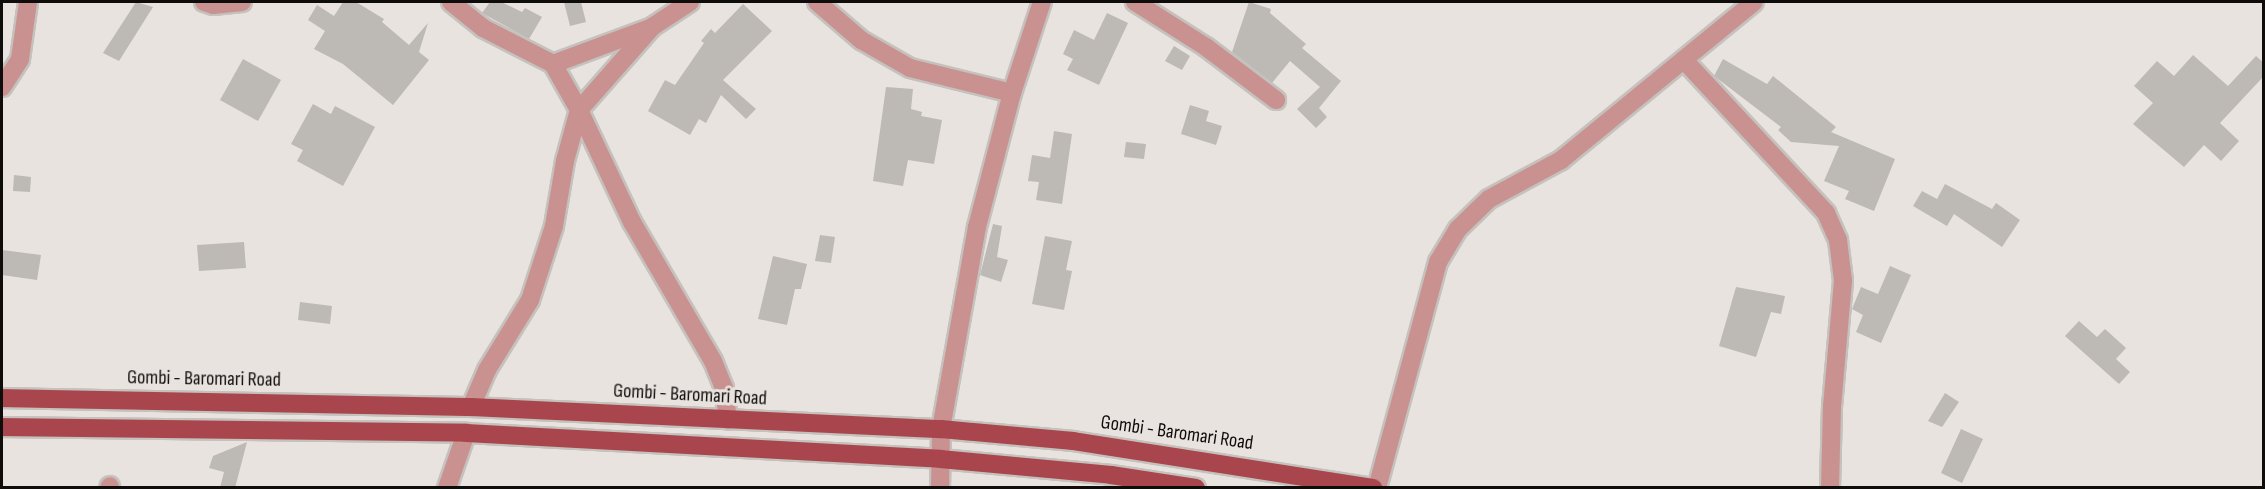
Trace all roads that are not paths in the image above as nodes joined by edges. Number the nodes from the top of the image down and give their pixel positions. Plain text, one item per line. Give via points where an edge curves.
1 (28, 2) edge
2 (204, 2) edge
3 (242, 2) edge
4 (451, 2) edge
5 (690, 2) edge
6 (817, 2) edge
7 (1042, 2) edge
8 (1135, 2) edge
9 (1754, 2) edge
10 (652, 27) junction
11 (1684, 60) junction
12 (553, 64) junction
13 (2, 87) edge
14 (1012, 93) junction
15 (1276, 100) dead end
16 (579, 110) junction
17 (2, 398) edge
18 (471, 407) junction
19 (728, 420) junction
20 (2, 428) edge
21 (941, 429) junction
22 (466, 433) junction
23 (940, 459) junction
24 (447, 488) edge
25 (940, 488) edge
26 (1196, 488) edge
27 (1375, 488) edge
28 (1830, 488) edge

1 - 13 street via 20,58
2 - 3 street
4 - 12 street via 483,28
5 - 10 street
6 - 14 street via 861,40 910,68
7 - 14 street
8 - 15 street via 1206,47
9 - 11 street
10 - 12 street
10 - 16 street
11 - 27 street via 1561,160 1489,199 1458,230 1438,262
11 - 28 street via 1826,213 1838,240 1843,281 1832,406
12 - 16 street
14 - 21 street via 977,226
16 - 18 street via 554,226 530,300 487,370
16 - 19 street via 632,222 713,361 724,388
17 - 18 main road, Gombi - Baromari Road
18 - 19 main road, Gombi - Baromari Road
19 - 21 main road, Gombi - Baromari Road
20 - 22 main road
21 - 23 street
21 - 27 main road, Gombi - Baromari Road via 1085,442
22 - 23 main road
22 - 24 street
23 - 25 street
23 - 26 main road via 1111,475

